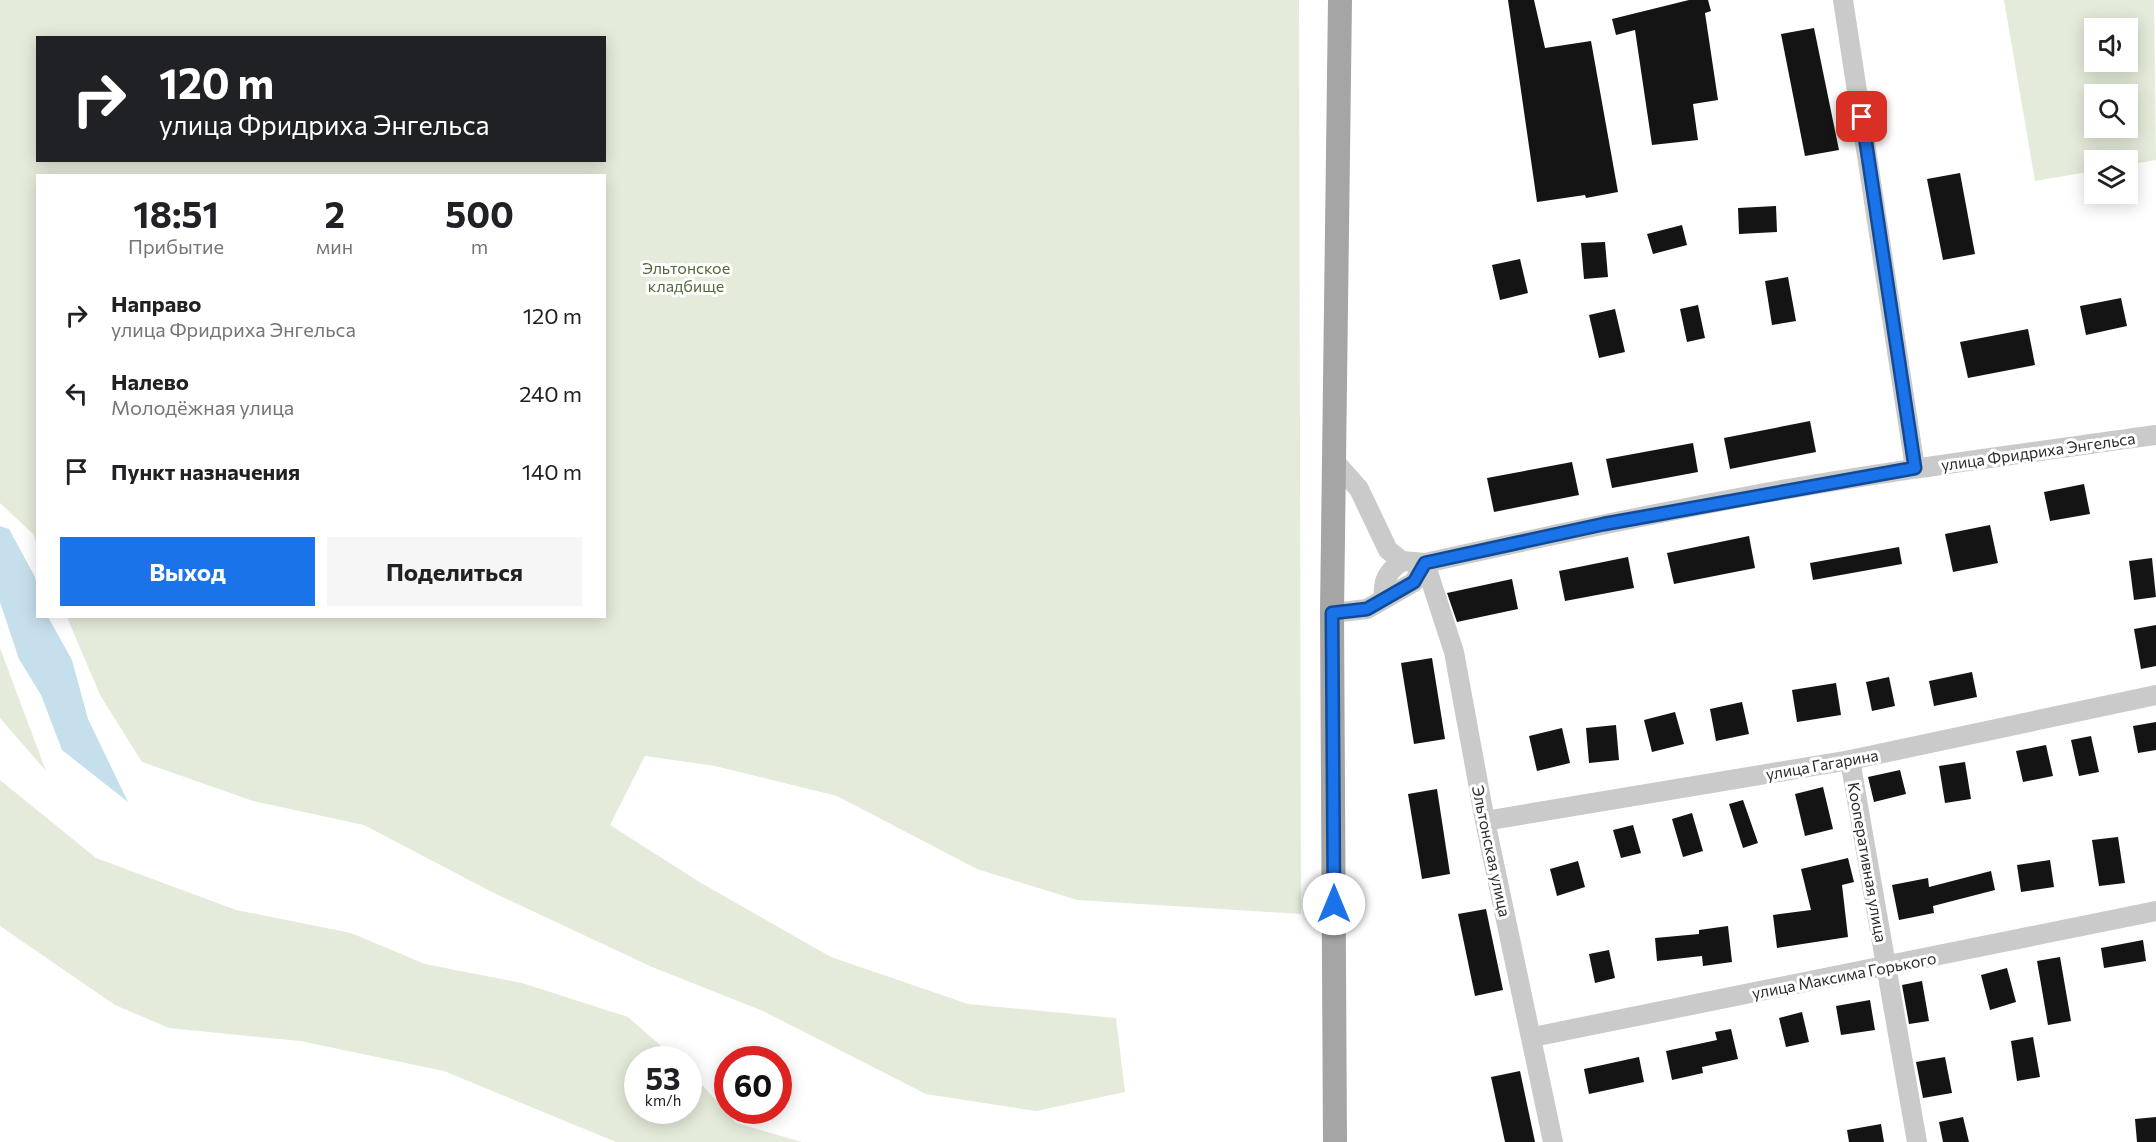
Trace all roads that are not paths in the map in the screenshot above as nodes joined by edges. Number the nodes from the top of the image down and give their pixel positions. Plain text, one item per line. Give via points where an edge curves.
1 (1340, 0) edge
2 (1843, 0) edge
3 (2156, 435) edge
4 (1335, 462) junction
5 (1915, 468) junction
6 (1402, 561) junction
7 (1425, 563) junction
8 (1384, 599) junction
9 (1332, 613) junction
10 (2156, 695) edge
11 (1850, 760) junction
12 (1485, 821) junction
13 (2156, 911) edge
14 (1887, 966) junction
15 (1533, 1037) junction
16 (1335, 1142) edge
17 (1552, 1142) edge
18 (1917, 1142) edge

1 - 4 main road
2 - 5 street
3 - 5 street, улица Фридриха Энгельса
4 - 6 street via 1359,489 1388,550
4 - 9 main road
5 - 7 street, улица Фридриха Энгельса via 1604,524
6 - 7 street, улица Фридриха Энгельса
6 - 8 street via 1385,579
7 - 8 street via 1414,582
7 - 12 street, Эльтонская улица via 1454,652
8 - 9 street via 1367,609
9 - 16 main road
10 - 11 street, улица Гагарина
11 - 12 street, улица Гагарина
11 - 14 street, Кооперативная улица
12 - 15 street, Эльтонская улица
13 - 14 street, улица Максима Горького
14 - 15 street, улица Максима Горького
14 - 18 street, Кооперативная улица
15 - 17 street, Эльтонская улица

